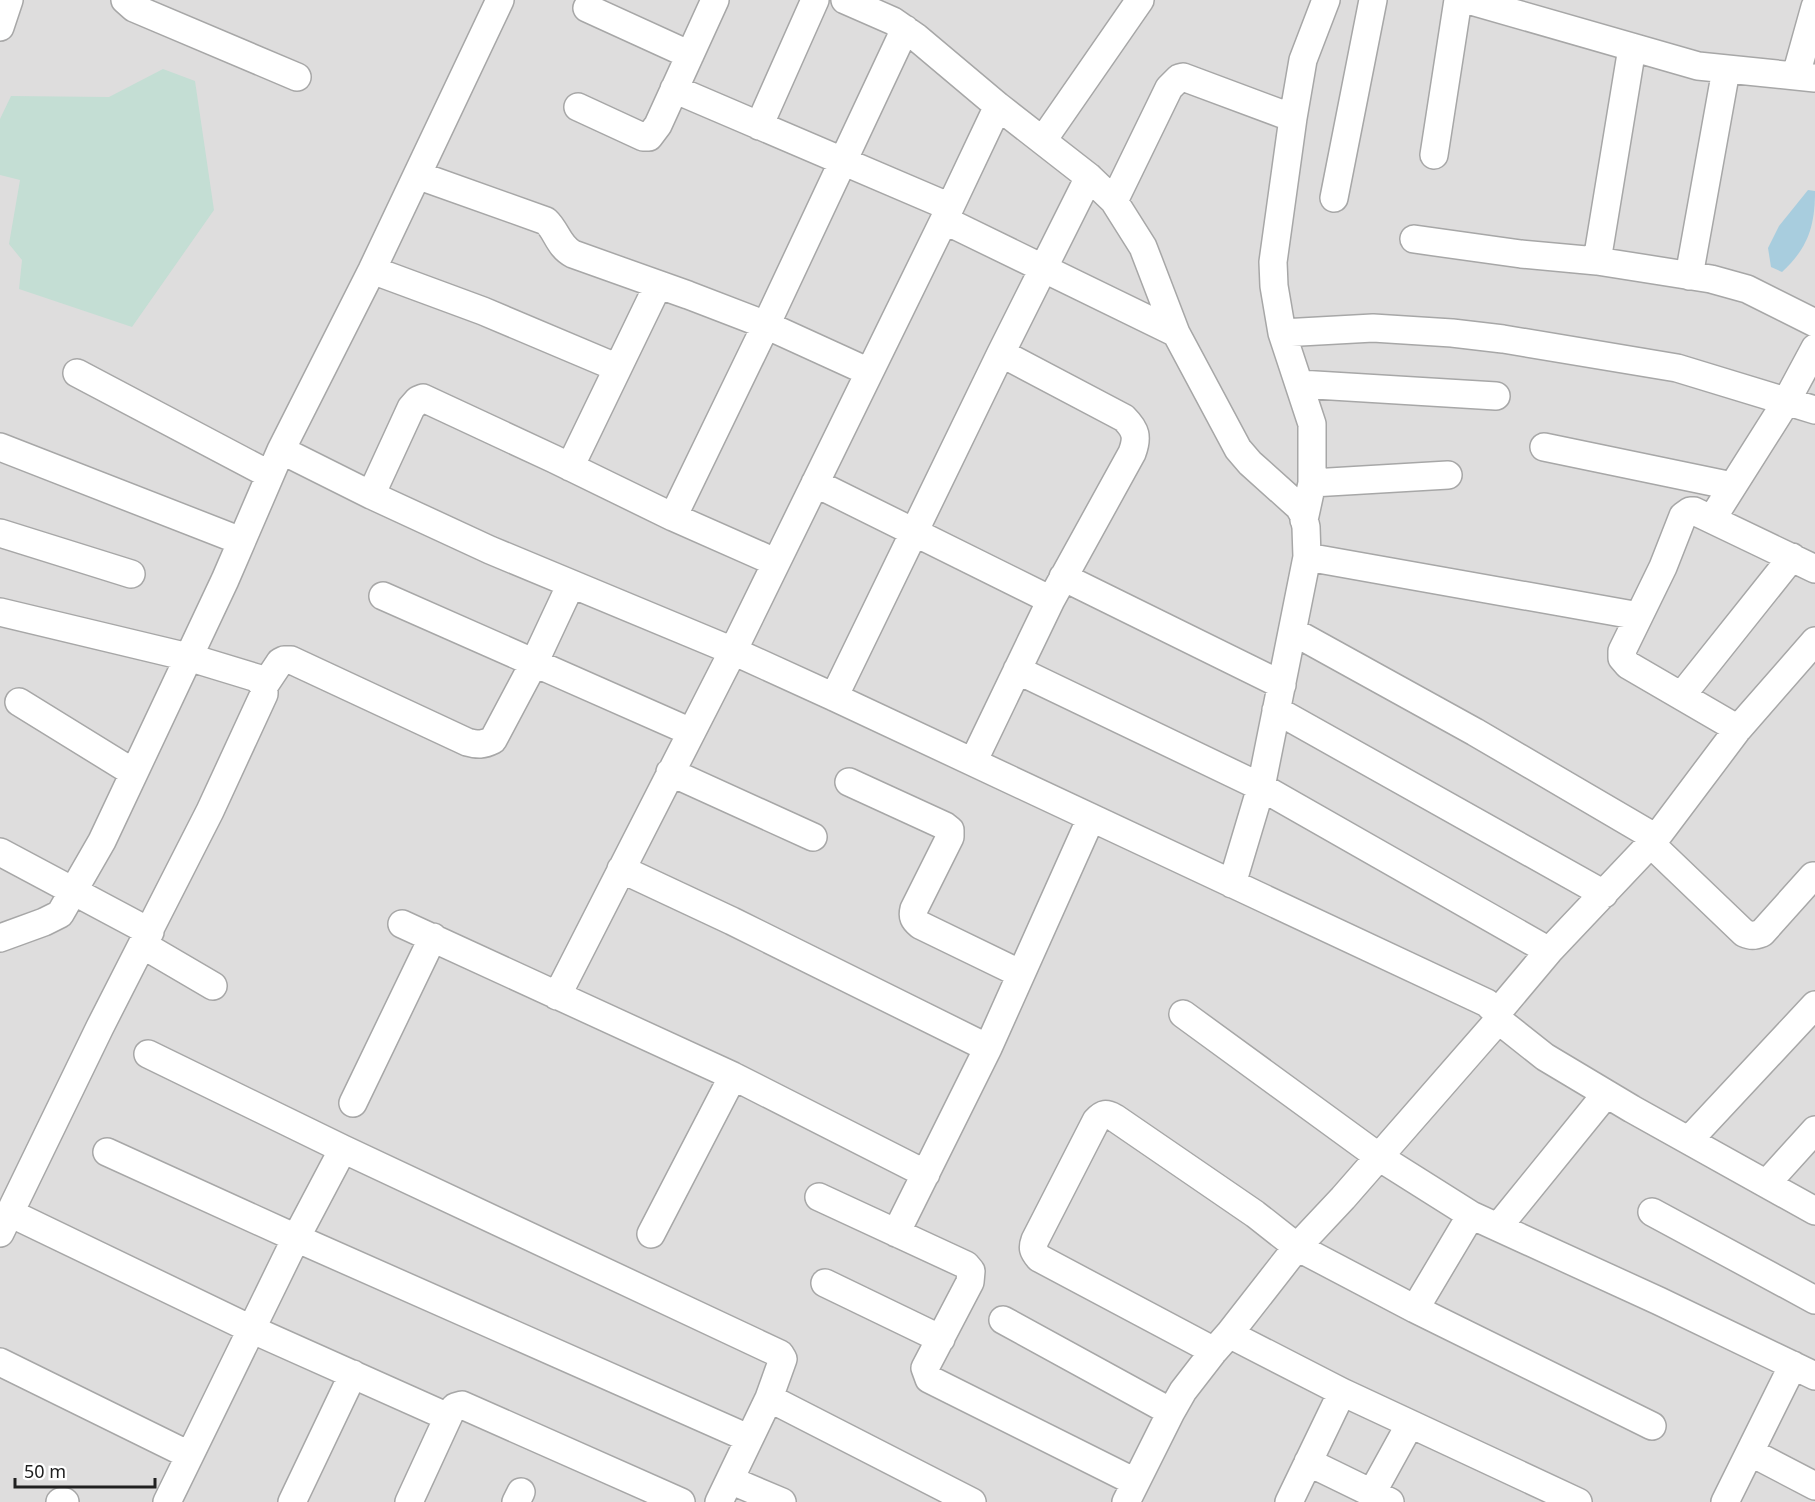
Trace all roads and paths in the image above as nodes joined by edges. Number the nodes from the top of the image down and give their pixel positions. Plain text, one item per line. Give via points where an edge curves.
1 (9, 0) edge
2 (125, 0) edge
3 (500, 0) edge
4 (715, 0) edge
5 (815, 0) edge
6 (845, 0) edge
7 (1140, 0) edge
8 (1326, 0) edge
9 (1373, 0) edge
10 (1473, 1) edge
11 (1815, 7) edge
12 (587, 8) dead end
13 (0, 27) edge
14 (905, 29) junction
15 (1632, 48) junction
16 (690, 55) junction
17 (1726, 70) junction
18 (1805, 76) edge
19 (297, 77) dead end
20 (674, 89) junction
21 (998, 106) junction
22 (578, 107) dead end
23 (1293, 118) junction
24 (759, 126) junction
25 (1043, 140) junction
26 (1434, 155) dead end
27 (843, 160) junction
28 (417, 175) junction
29 (1089, 177) junction
30 (1334, 198) dead end
31 (1114, 201) junction
32 (947, 213) junction
33 (1414, 239) dead end
34 (1597, 261) junction
35 (1043, 268) junction
36 (372, 270) junction
37 (1689, 276) junction
38 (658, 285) junction
39 (1815, 323) edge
40 (766, 326) junction
41 (1176, 333) junction
42 (1282, 333) junction
43 (1815, 348) edge
44 (1001, 353) junction
45 (618, 368) junction
46 (869, 372) junction
47 (77, 374) dead end
48 (1299, 384) junction
49 (1496, 396) dead end
50 (1786, 402) junction
51 (1815, 410) edge
52 (0, 447) edge
53 (1544, 447) dead end
54 (281, 450) junction
55 (570, 467) junction
56 (270, 475) junction
57 (1448, 475) dead end
58 (815, 483) junction
59 (1312, 483) junction
60 (1732, 486) junction
61 (371, 495) junction
62 (673, 517) junction
63 (1712, 519) junction
64 (1304, 520) junction
65 (915, 532) junction
66 (0, 533) edge
67 (241, 541) junction
68 (1307, 557) junction
69 (775, 562) junction
70 (1804, 563) edge
71 (131, 574) dead end
72 (571, 584) junction
73 (1057, 589) junction
74 (383, 596) dead end
75 (0, 612) edge
76 (1639, 616) junction
77 (1294, 632) junction
78 (1815, 641) edge
79 (733, 651) junction
80 (188, 657) junction
81 (535, 661) junction
82 (1017, 670) junction
83 (264, 686) junction
84 (1682, 695) junction
85 (834, 697) junction
86 (1279, 698) junction
87 (19, 702) dead end
88 (1737, 729) junction
89 (691, 732) junction
90 (973, 762) junction
91 (670, 772) junction
92 (134, 773) junction
93 (849, 782) dead end
94 (1261, 787) junction
95 (1090, 818) junction
96 (813, 837) dead end
97 (1653, 841) junction
98 (0, 852) edge
99 (621, 869) junction
100 (1813, 876) dead end
101 (1232, 884) junction
102 (74, 891) junction
103 (1604, 894) junction
104 (402, 924) dead end
105 (433, 937) junction
106 (0, 938) edge
107 (146, 938) junction
108 (1550, 951) junction
109 (1021, 974) junction
110 (213, 986) dead end
111 (557, 996) junction
112 (1815, 1005) edge
113 (1183, 1014) dead end
114 (1497, 1016) junction
115 (988, 1048) junction
116 (148, 1054) dead end
117 (733, 1076) junction
118 (1606, 1094) junction
119 (352, 1103) dead end
120 (1815, 1130) edge
121 (1689, 1140) junction
122 (343, 1149) junction
123 (107, 1152) dead end
124 (1378, 1157) junction
125 (926, 1174) junction
126 (1767, 1183) junction
127 (819, 1197) dead end
128 (1815, 1211) edge
129 (1652, 1212) dead end
130 (1471, 1215) junction
131 (5, 1223) edge
132 (1498, 1227) junction
133 (896, 1233) junction
134 (651, 1234) dead end
135 (296, 1238) junction
136 (1297, 1246) junction
137 (825, 1282) dead end
138 (1815, 1300) edge
139 (1414, 1309) junction
140 (1003, 1320) dead end
141 (251, 1329) junction
142 (941, 1339) junction
143 (1222, 1343) junction
144 (0, 1362) edge
145 (1804, 1371) edge
146 (353, 1374) junction
147 (1342, 1392) junction
148 (769, 1398) junction
149 (1171, 1412) junction
150 (448, 1417) junction
151 (1410, 1424) junction
152 (1652, 1426) dead end
153 (748, 1438) junction
154 (1750, 1452) junction
155 (189, 1455) junction
156 (1308, 1462) junction
157 (1815, 1486) edge
158 (725, 1491) edge
159 (1131, 1492) edge
160 (638, 1493) edge
161 (1381, 1497) edge
162 (60, 1502) edge
163 (65, 1502) edge
164 (167, 1502) edge
165 (292, 1502) edge
166 (409, 1502) edge
167 (681, 1502) edge
168 (782, 1502) edge
169 (972, 1502) edge
170 (1289, 1502) edge
171 (1578, 1502) edge
172 (1725, 1502) edge

1 - 13 street
2 - 19 street via 134,8
3 - 28 street
4 - 16 street
5 - 24 street
6 - 14 street via 875,11
7 - 25 street
8 - 23 street via 1303,60
9 - 30 street
10 - 15 street
10 - 26 street
11 - 18 street
12 - 16 street
14 - 21 street
14 - 27 street
15 - 17 street
15 - 34 street
16 - 20 street
17 - 18 street
17 - 37 street
20 - 22 street via 649,137
20 - 24 street
21 - 25 street
21 - 32 street
23 - 31 street via 1179,78 1169,88
23 - 42 street via 1273,262
24 - 27 street
25 - 29 street
27 - 32 street
27 - 40 street
28 - 36 street
28 - 38 street via 546,221 566,251
29 - 31 street
29 - 35 street
31 - 41 street via 1143,247
32 - 35 street
32 - 46 street
33 - 34 street
34 - 37 street
35 - 41 street
35 - 44 street
36 - 45 street
36 - 54 street
37 - 39 street via 1747,289
38 - 40 street
38 - 45 street
40 - 46 street
40 - 62 street
41 - 64 street via 1238,449 1299,507
42 - 48 street
42 - 50 street via 1373,328 1503,339 1677,368
43 - 50 street
44 - 65 street
44 - 73 street via 1124,418 1137,439
45 - 55 street
46 - 58 street
47 - 56 street
48 - 49 street
48 - 59 street via 1312,424
50 - 51 street
50 - 60 street
52 - 67 street
53 - 60 street
54 - 56 street
54 - 61 street
55 - 61 street via 423,398 411,408
55 - 62 street
56 - 67 street
57 - 59 street
58 - 65 street
58 - 69 street
59 - 64 street
60 - 63 street
61 - 72 street
62 - 69 street
63 - 70 street
63 - 76 street via 1690,510 1683,516
64 - 68 street
65 - 73 street
65 - 85 street
66 - 71 street
67 - 80 street
68 - 76 street
68 - 77 street
69 - 79 street
70 - 84 street
72 - 79 street
72 - 81 street
73 - 82 street
73 - 86 street
74 - 81 street
75 - 80 street
76 - 84 street via 1622,658
77 - 86 street
77 - 97 street via 1475,732
78 - 88 street
79 - 85 street
79 - 89 street
80 - 83 street via 257,678
80 - 92 street
81 - 83 street via 493,740 477,745 291,660 280,662
81 - 89 street
82 - 90 street
82 - 94 street
83 - 107 street via 264,694 210,811
84 - 88 street
85 - 90 street
86 - 94 street
86 - 103 street
87 - 92 street
88 - 97 street
89 - 91 street
90 - 95 street
91 - 96 street
91 - 99 street
92 - 102 street
93 - 109 street via 950,830 914,909 914,920
94 - 101 street
94 - 108 street
95 - 101 street
95 - 109 street
97 - 100 street via 1749,935 1762,933
97 - 103 street
98 - 102 street
99 - 111 street
99 - 115 street
101 - 114 street via 1487,1003
102 - 106 street via 53,919
102 - 107 street
103 - 108 street
104 - 105 street
105 - 111 street
105 - 119 street
107 - 110 street
107 - 131 street
108 - 114 street
109 - 115 street
111 - 117 street
112 - 121 street
113 - 124 street
114 - 118 street via 1545,1057
114 - 124 street via 1495,1024
115 - 125 street
116 - 122 street
117 - 125 street
117 - 134 street
118 - 121 street
118 - 132 street
120 - 126 street
121 - 126 street
122 - 135 street
122 - 148 street via 776,1351 783,1359
123 - 135 street
124 - 130 street
124 - 136 street
125 - 133 street
126 - 128 street
127 - 133 street
129 - 138 street
130 - 132 street
130 - 139 street
131 - 141 street
132 - 145 street
133 - 142 street via 966,1265 970,1271 970,1282
135 - 141 street
135 - 153 street
136 - 139 street
136 - 143 street
136 - 143 street via 1115,1118 1103,1114 1096,1121 1032,1248 1039,1258
137 - 142 street
139 - 152 street
140 - 149 street
141 - 146 street
141 - 155 street
142 - 159 street via 925,1368 929,1379
143 - 147 street
143 - 149 street
144 - 155 street
145 - 154 street
146 - 150 street
146 - 165 street
147 - 151 street
147 - 156 street
148 - 153 street
148 - 169 street
149 - 159 street
150 - 160 street via 455,1407 462,1405
150 - 166 street
151 - 161 street
151 - 171 street
153 - 158 street
154 - 157 street
154 - 172 street
155 - 164 street
156 - 161 street
156 - 170 street
158 - 168 street
160 - 167 street
162 - 163 street

